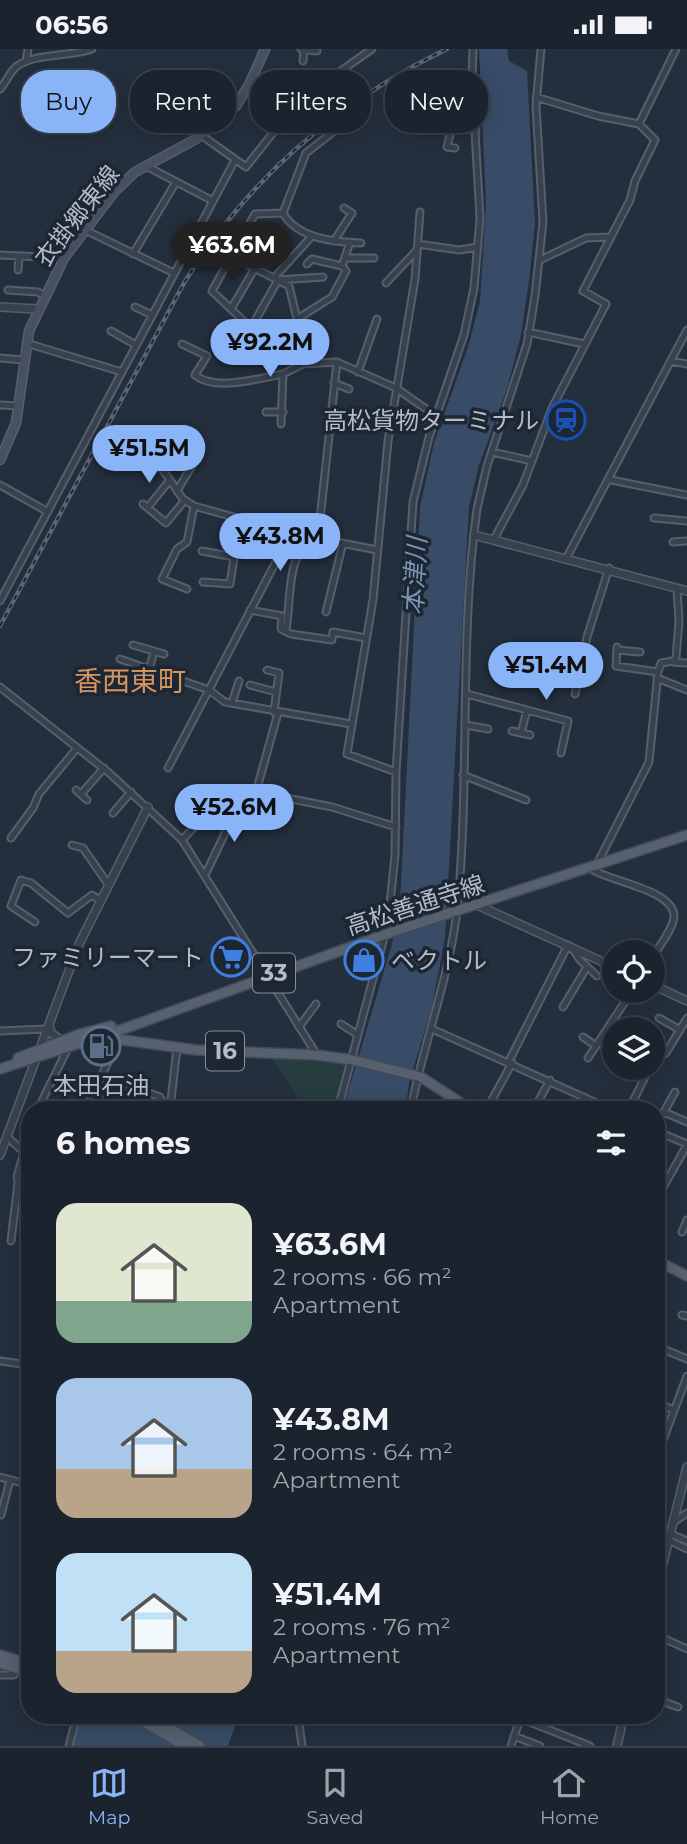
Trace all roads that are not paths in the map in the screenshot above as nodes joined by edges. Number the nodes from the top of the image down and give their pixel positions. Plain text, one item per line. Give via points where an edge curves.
1 (28, 49) edge
2 (92, 49) edge
3 (265, 49) edge
4 (303, 49) edge
5 (372, 49) edge
6 (473, 49) edge
7 (541, 49) edge
8 (676, 49) edge
9 (317, 51) dead end
10 (26, 61) junction
11 (303, 61) dead end
12 (256, 70) edge
13 (342, 70) edge
14 (471, 70) edge
15 (250, 83) edge
16 (0, 89) edge
17 (537, 97) junction
18 (639, 124) junction
19 (270, 133) edge
20 (332, 133) edge
21 (450, 133) edge
22 (476, 133) edge
23 (201, 135) junction
24 (455, 148) dead end
25 (235, 160) junction
26 (146, 166) junction
27 (176, 182) junction
28 (213, 201) junction
29 (344, 208) dead end
30 (420, 212) dead end
31 (283, 213) junction
32 (85, 230) junction
33 (312, 236) junction
34 (610, 237) junction
35 (334, 241) junction
36 (350, 242) junction
37 (361, 243) dead end
38 (418, 247) junction
39 (478, 247) junction
40 (133, 254) junction
41 (0, 255) edge
42 (19, 256) junction
43 (233, 257) junction
44 (64, 258) junction
45 (346, 258) junction
46 (374, 258) dead end
47 (540, 260) junction
48 (307, 264) dead end
49 (255, 268) junction
50 (18, 270) dead end
51 (347, 270) junction
52 (174, 273) junction
53 (323, 277) dead end
54 (276, 279) junction
55 (386, 282) dead end
56 (8, 290) dead end
57 (44, 296) junction
58 (0, 307) edge
59 (135, 307) dead end
60 (37, 309) junction
61 (231, 309) junction
62 (152, 315) junction
63 (297, 319) junction
64 (377, 319) dead end
65 (687, 330) edge
66 (111, 331) dead end
67 (528, 332) junction
68 (26, 343) junction
69 (182, 344) dead end
70 (584, 344) junction
71 (136, 345) junction
72 (0, 358) edge
73 (23, 360) junction
74 (671, 361) junction
75 (337, 362) junction
76 (303, 364) junction
77 (687, 364) edge
78 (122, 372) junction
79 (358, 372) junction
80 (283, 374) junction
81 (334, 383) junction
82 (396, 388) junction
83 (349, 389) dead end
84 (0, 405) edge
85 (19, 406) junction
86 (266, 412) dead end
87 (283, 412) junction
88 (281, 423) dead end
89 (185, 429) dead end
90 (126, 437) dead end
91 (429, 437) junction
92 (178, 446) dead end
93 (190, 451) junction
94 (492, 452) junction
95 (0, 460) edge
96 (532, 461) junction
97 (611, 479) junction
98 (170, 480) junction
99 (0, 485) edge
100 (177, 491) junction
101 (687, 495) edge
102 (185, 500) junction
103 (194, 506) junction
104 (48, 512) junction
105 (654, 517) dead end
106 (240, 519) junction
107 (687, 521) edge
108 (291, 533) junction
109 (474, 535) junction
110 (316, 538) junction
111 (494, 539) junction
112 (687, 541) edge
113 (673, 542) dead end
114 (343, 543) junction
115 (377, 550) junction
116 (202, 551) dead end
117 (234, 557) junction
118 (567, 557) junction
119 (609, 568) junction
120 (203, 583) dead end
121 (187, 589) dead end
122 (677, 589) junction
123 (687, 591) edge
124 (2, 592) edge
125 (0, 601) edge
126 (250, 610) junction
127 (326, 612) dead end
128 (286, 630) junction
129 (366, 638) junction
130 (133, 645) dead end
131 (154, 652) junction
132 (640, 652) dead end
133 (164, 654) dead end
134 (120, 659) dead end
135 (673, 661) junction
136 (687, 663) edge
137 (149, 669) junction
138 (267, 670) dead end
139 (658, 675) junction
140 (239, 681) dead end
141 (250, 685) dead end
142 (0, 687) edge
143 (209, 690) junction
144 (687, 690) edge
145 (276, 692) junction
146 (467, 694) junction
147 (575, 694) dead end
148 (232, 703) junction
149 (527, 710) junction
150 (276, 713) junction
151 (351, 724) junction
152 (465, 725) junction
153 (488, 729) dead end
154 (512, 731) dead end
155 (521, 733) junction
156 (530, 735) dead end
157 (77, 748) junction
158 (561, 753) dead end
159 (104, 768) junction
160 (168, 768) dead end
161 (396, 772) junction
162 (463, 775) junction
163 (131, 792) junction
164 (256, 792) junction
165 (88, 800) dead end
166 (526, 800) dead end
167 (239, 804) dead end
168 (148, 807) junction
169 (227, 810) dead end
170 (113, 813) dead end
171 (234, 814) junction
172 (396, 827) junction
173 (687, 835) edge
174 (215, 836) dead end
175 (11, 838) dead end
176 (182, 840) junction
177 (221, 840) junction
178 (72, 845) dead end
179 (594, 866) junction
180 (206, 873) junction
181 (108, 884) junction
182 (99, 900) junction
183 (477, 905) junction
184 (454, 912) junction
185 (35, 922) dead end
186 (389, 933) junction
187 (662, 940) edge
188 (570, 946) junction
189 (602, 961) edge
190 (587, 967) junction
191 (267, 975) junction
192 (597, 976) dead end
193 (665, 991) edge
194 (687, 1001) edge
195 (624, 1003) edge
196 (316, 1004) dead end
197 (563, 1007) dead end
198 (687, 1018) edge
199 (49, 1020) junction
200 (665, 1021) edge
201 (341, 1024) dead end
202 (299, 1027) junction
203 (45, 1029) junction
204 (432, 1029) junction
205 (680, 1030) junction
206 (0, 1031) edge
207 (122, 1033) junction
208 (80, 1034) junction
209 (358, 1035) junction
210 (96, 1037) junction
211 (583, 1037) dead end
212 (65, 1043) junction
213 (597, 1044) junction
214 (602, 1045) edge
215 (39, 1048) junction
216 (177, 1048) junction
217 (56, 1050) junction
218 (665, 1052) edge
219 (317, 1055) junction
220 (588, 1058) dead end
221 (354, 1061) junction
222 (510, 1062) junction
223 (0, 1067) edge
224 (415, 1075) junction
225 (550, 1080) junction
226 (646, 1080) edge
227 (116, 1086) dead end
228 (675, 1092) dead end
229 (92, 1095) junction
230 (451, 1096) junction
231 (584, 1097) junction
232 (41, 1101) edge
233 (89, 1101) edge
234 (105, 1101) edge
235 (163, 1101) edge
236 (169, 1101) edge
237 (341, 1101) edge
238 (412, 1101) edge
239 (449, 1101) edge
240 (458, 1101) edge
241 (491, 1101) edge
242 (538, 1101) edge
243 (582, 1101) edge
244 (593, 1101) edge
245 (631, 1101) edge
246 (665, 1110) edge
247 (665, 1112) edge
248 (687, 1122) edge
249 (665, 1134) edge
250 (7, 1137) junction
251 (687, 1145) edge
252 (21, 1149) edge
253 (0, 1155) edge
254 (21, 1163) edge
255 (18, 1182) junction
256 (21, 1183) edge
257 (665, 1184) edge
258 (687, 1220) edge
259 (682, 1232) dead end
260 (11, 1241) dead end
261 (665, 1265) edge
262 (687, 1276) edge
263 (665, 1350) edge
264 (687, 1359) edge
265 (0, 1361) edge
266 (21, 1364) edge
267 (687, 1376) edge
268 (665, 1406) edge
269 (674, 1410) junction
270 (665, 1434) edge
271 (687, 1467) edge
272 (0, 1477) edge
273 (10, 1480) junction
274 (21, 1483) edge
275 (687, 1513) edge
276 (1, 1515) edge
277 (674, 1522) junction
278 (665, 1536) edge
279 (670, 1537) junction
280 (687, 1541) edge
281 (687, 1549) edge
282 (665, 1556) edge
283 (665, 1639) edge
284 (687, 1649) edge
285 (0, 1655) edge
286 (0, 1663) edge
287 (18, 1665) junction
288 (21, 1665) edge
289 (21, 1667) edge
290 (0, 1675) edge
291 (665, 1702) edge
292 (678, 1707) dead end
293 (75, 1724) edge
294 (148, 1724) edge
295 (163, 1724) edge
296 (300, 1724) edge
297 (518, 1724) edge
298 (539, 1724) edge
299 (622, 1724) edge
300 (514, 1736) junction
301 (69, 1746) edge
302 (186, 1746) edge
303 (200, 1746) edge
304 (302, 1746) edge
305 (511, 1746) edge
306 (540, 1746) edge
307 (590, 1746) edge
308 (617, 1746) edge

1 - 10 street
2 - 10 street
3 - 12 main road, 衣掛郷東線
4 - 9 street
4 - 11 street
5 - 13 street
6 - 14 street
7 - 17 street
8 - 18 street
10 - 16 street
15 - 23 main road, 衣掛郷東線 via 236,106
17 - 18 street
17 - 47 street via 543,197
18 - 34 street via 655,140
19 - 25 street via 246,167
20 - 31 street via 306,153
21 - 24 street via 447,147
22 - 39 street
23 - 25 street
23 - 26 main road, 衣掛郷東線
25 - 28 street
26 - 27 street
26 - 32 main road, 衣掛郷東線 via 115,191
27 - 28 street
27 - 40 street
28 - 52 street
29 - 35 street via 352,213
30 - 38 street
31 - 33 street
31 - 43 street via 255,214
32 - 40 street
32 - 44 main road, 衣掛郷東線
33 - 35 street
33 - 54 street
34 - 47 street via 586,238
34 - 70 street via 583,291 606,304
35 - 36 street
36 - 37 street
36 - 45 street
38 - 39 street
38 - 55 street
38 - 82 street
39 - 91 street via 464,335
40 - 52 street
41 - 42 street
42 - 44 street
42 - 50 street
43 - 49 street
43 - 61 street via 212,291
44 - 57 main road, 衣掛郷東線
45 - 46 street
45 - 51 street
47 - 67 street
48 - 51 street via 312,259
49 - 54 street
49 - 61 street
51 - 63 street via 332,296
52 - 62 street
53 - 54 street
54 - 61 street via 251,328
54 - 63 street via 289,286
56 - 57 street
57 - 60 main road, 衣掛郷東線
58 - 60 street
59 - 62 street
60 - 68 main road, 衣掛郷東線
62 - 71 street
63 - 76 street via 297,348
64 - 79 street
65 - 74 street
66 - 71 street
67 - 70 street
67 - 94 street
68 - 73 main road, 衣掛郷東線
68 - 78 street
69 - 80 street via 207,356 195,375 202,380 225,383
70 - 96 street
71 - 78 street
72 - 73 street
73 - 85 main road, 衣掛郷東線
74 - 77 street
74 - 97 street
75 - 76 street
75 - 79 street
75 - 81 street
76 - 80 street
78 - 104 street
79 - 82 street
80 - 87 street
81 - 83 street
81 - 110 street
82 - 91 street via 429,411
82 - 115 street
84 - 85 street
85 - 95 main road, 衣掛郷東線 via 11,440
86 - 87 street
87 - 88 street
89 - 93 street via 195,434
90 - 98 street via 159,463
91 - 161 street via 410,524
92 - 93 street
93 - 100 street via 197,457
94 - 96 street
94 - 109 street
96 - 111 street
97 - 101 street
97 - 118 street
98 - 100 street
98 - 102 street via 145,505 166,523
99 - 104 street
100 - 102 street
102 - 103 street
103 - 106 street
103 - 121 street via 187,542 177,549 162,579
104 - 124 street
105 - 107 street
106 - 108 street
106 - 117 street
108 - 110 street
108 - 126 street
109 - 111 street
109 - 146 street
110 - 114 street
110 - 128 street via 303,545 290,584
111 - 118 street
112 - 113 street
114 - 115 street
114 - 127 street
115 - 129 street
116 - 117 street
117 - 120 street via 230,584
118 - 119 street
119 - 122 street
119 - 147 street
122 - 123 street
122 - 135 street via 680,621
124 - 125 street
126 - 128 street via 282,617 281,629
126 - 143 street
128 - 129 street via 328,640 340,631
129 - 151 street
130 - 131 street
131 - 133 street
131 - 137 street
132 - 139 street via 617,649 616,666
134 - 137 street
135 - 136 street
135 - 139 street via 661,663
137 - 143 street
138 - 145 street via 279,673
139 - 144 street
139 - 179 street via 649,762
140 - 148 street
141 - 145 street
142 - 157 street
143 - 148 street
143 - 160 street
145 - 150 street
146 - 149 street
146 - 152 street
148 - 150 street
149 - 155 street
149 - 158 street via 568,721
150 - 151 street
150 - 164 street
151 - 161 street via 347,754
152 - 153 street
152 - 162 street
154 - 155 street
155 - 156 street
157 - 159 street
157 - 175 street
159 - 163 street
159 - 165 street via 78,792
161 - 172 street
162 - 166 street
162 - 184 street
163 - 168 street
163 - 170 street
164 - 172 street via 331,807
164 - 176 street via 215,797 205,816
167 - 171 street
168 - 176 street
168 - 181 street
169 - 171 street
171 - 177 street
172 - 186 street
173 - 179 main road, 高松善通寺線 / 33
174 - 177 street
176 - 180 street
177 - 180 street
178 - 181 street via 83,848
179 - 183 main road, 高松善通寺線 / 33
179 - 187 street via 603,876 656,893 668,904 672,922
180 - 191 street
181 - 182 street
182 - 185 street via 92,895 68,913 21,880 11,906
182 - 199 street
183 - 184 main road, 高松善通寺線 / 33
183 - 188 street
184 - 186 main road, 高松善通寺線 / 33
184 - 204 street via 449,963
186 - 191 main road, 高松善通寺線 / 33
186 - 209 street
188 - 189 street
188 - 190 street
188 - 222 street
190 - 192 street
190 - 197 street
191 - 202 street
191 - 207 main road, 高松善通寺線 / 33 via 157,1015
193 - 194 street
195 - 213 street
196 - 202 street
198 - 205 street
199 - 203 street
199 - 212 street via 51,1033
200 - 205 street
201 - 209 street
202 - 219 street
203 - 206 street
203 - 215 street
204 - 222 street
204 - 224 street
205 - 218 street
207 - 208 main road, 高松善通寺線 / 33
207 - 210 main road, 高松善通寺線 / 33
207 - 216 main road, 16
207 - 229 street
208 - 210 main road, 高松善通寺線 / 33
208 - 212 main road, 高松善通寺線 / 33
209 - 221 street
210 - 212 main road, 高松善通寺線 / 33
211 - 213 street
212 - 215 main road, 高松善通寺線 / 33
212 - 217 main road, 高松善通寺線 / 33
212 - 232 street
213 - 214 street
213 - 220 street
215 - 217 main road, 高松善通寺線 / 33
215 - 217 street
215 - 223 main road, 高松善通寺線 / 33
215 - 250 street
216 - 219 main road, 16
216 - 236 street
219 - 221 main road, 16
221 - 224 main road, 16
221 - 237 street
222 - 225 street
222 - 241 street
224 - 230 main road, 16
224 - 238 street
225 - 231 street
225 - 242 street
226 - 245 street
227 - 235 street via 130,1086
228 - 246 street
229 - 233 street
229 - 234 street
230 - 239 street
230 - 240 main road, 16
231 - 243 street
231 - 244 street
247 - 248 street
249 - 251 street
250 - 252 street
250 - 253 street
251 - 257 street
254 - 255 street
255 - 256 street
255 - 260 street
258 - 259 street
261 - 262 main road
263 - 264 street
265 - 266 street
267 - 269 street
268 - 269 street
269 - 270 street
271 - 277 street
272 - 273 street
273 - 274 street
273 - 276 street
275 - 277 street
277 - 279 street
278 - 279 street
279 - 280 street
279 - 281 street
279 - 282 street
283 - 284 street
285 - 287 main road
286 - 287 main road
287 - 288 main road
287 - 289 main road
287 - 290 street via 14,1675
291 - 292 street
293 - 301 street
294 - 302 main road
295 - 303 main road
296 - 304 street
297 - 300 street
298 - 307 street
299 - 308 street
300 - 305 street
300 - 306 street

